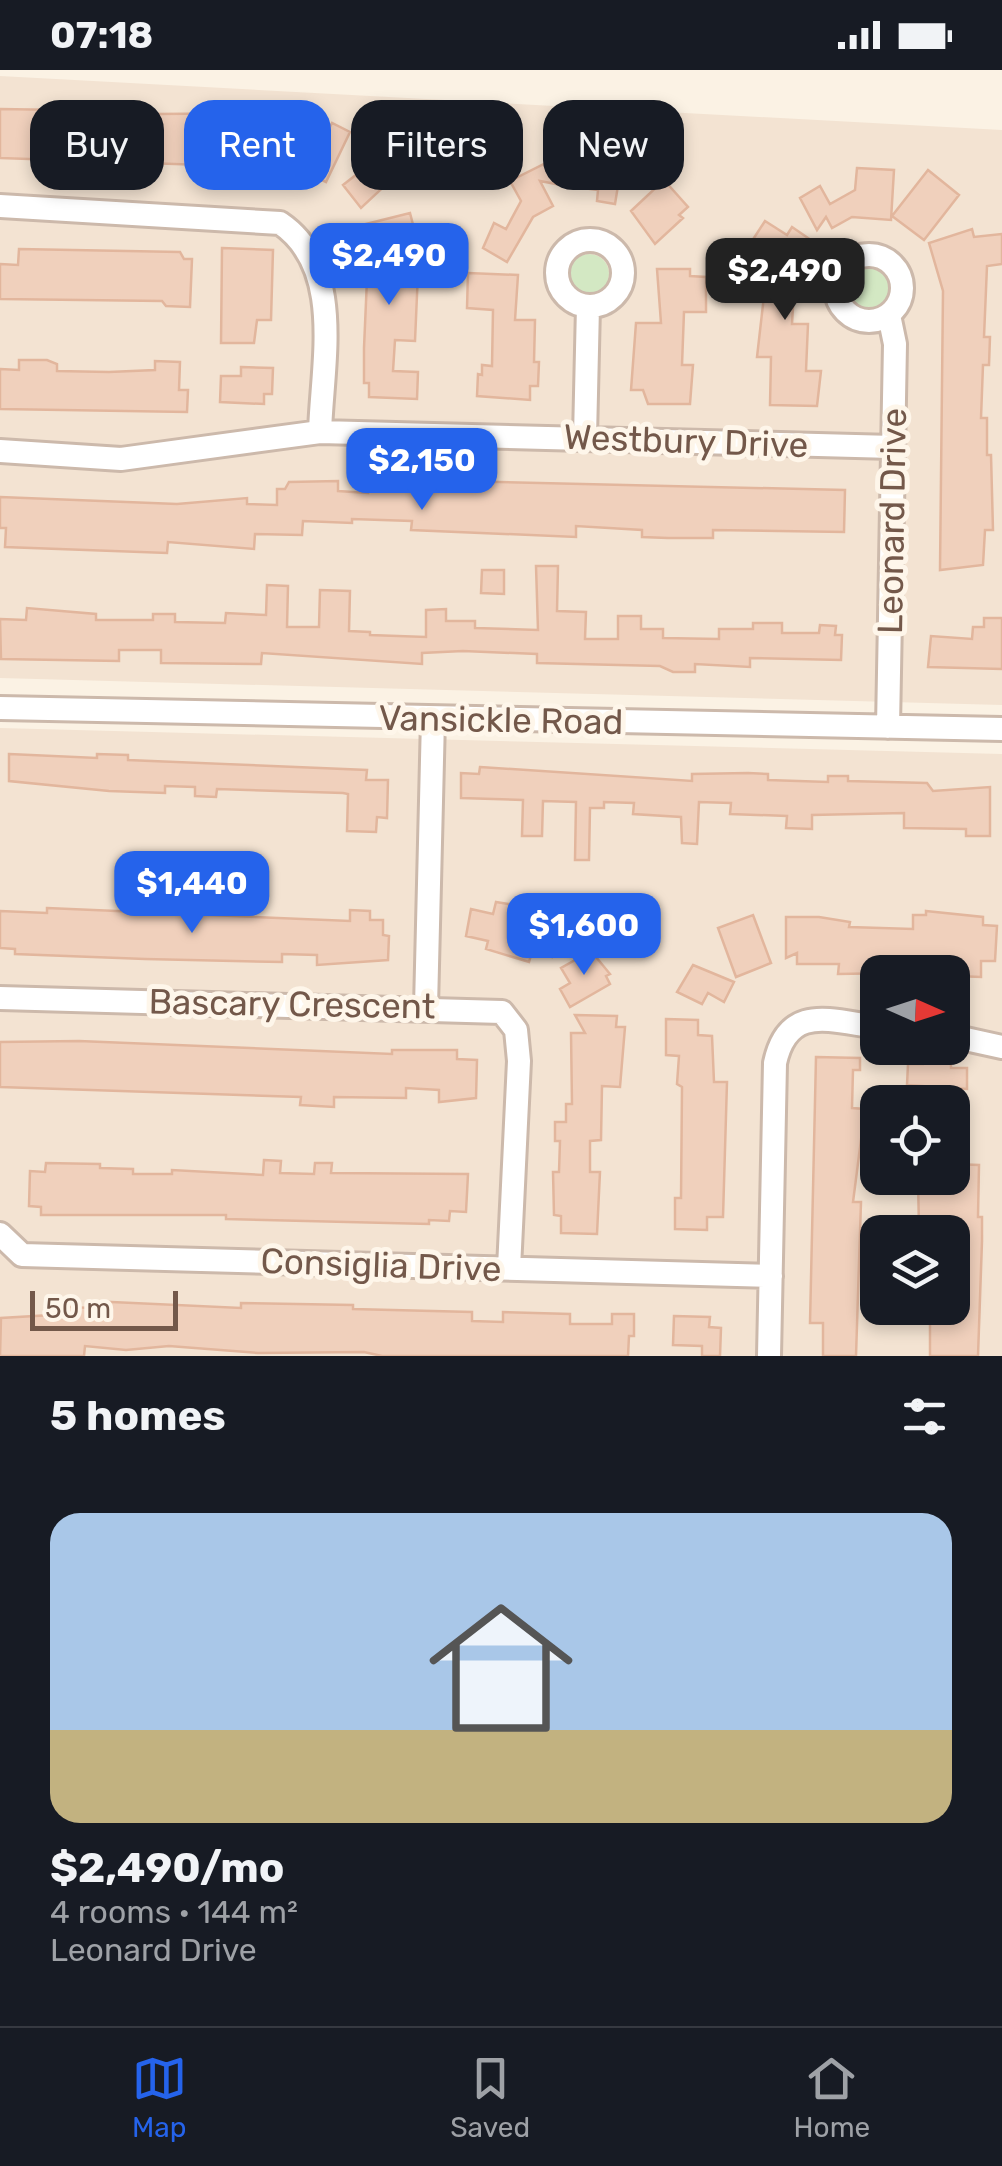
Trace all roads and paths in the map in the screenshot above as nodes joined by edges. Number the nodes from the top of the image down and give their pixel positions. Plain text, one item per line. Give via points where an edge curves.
1 (0, 206) edge
2 (588, 306) dead end
3 (889, 315) dead end
4 (320, 432) junction
5 (585, 436) junction
6 (894, 448) junction
7 (0, 451) edge
8 (0, 708) edge
9 (433, 718) junction
10 (888, 727) junction
11 (1002, 729) edge
12 (0, 998) edge
13 (426, 1007) junction
14 (860, 1024) edge
15 (970, 1040) edge
16 (1002, 1047) edge
17 (0, 1234) edge
18 (509, 1268) junction
19 (771, 1276) junction
20 (769, 1356) edge

1 - 4 street via 280,223 299,236 325,291
2 - 5 street
3 - 6 street, Leonard Drive
4 - 5 street, Westbury Drive
4 - 7 street, Westbury Drive via 121,459
5 - 6 street, Westbury Drive
6 - 10 street, Leonard Drive
8 - 9 street, Vansickle Road
9 - 10 street, Vansickle Road
9 - 13 street
10 - 11 street, Vansickle Road
12 - 13 street, Bascary Crescent
13 - 18 street, Bascary Crescent via 502,1012 516,1030
14 - 19 street via 813,1018 792,1026 779,1042
15 - 16 street
17 - 18 street, Consiglia Drive via 22,1255
18 - 19 street, Consiglia Drive
19 - 20 street

